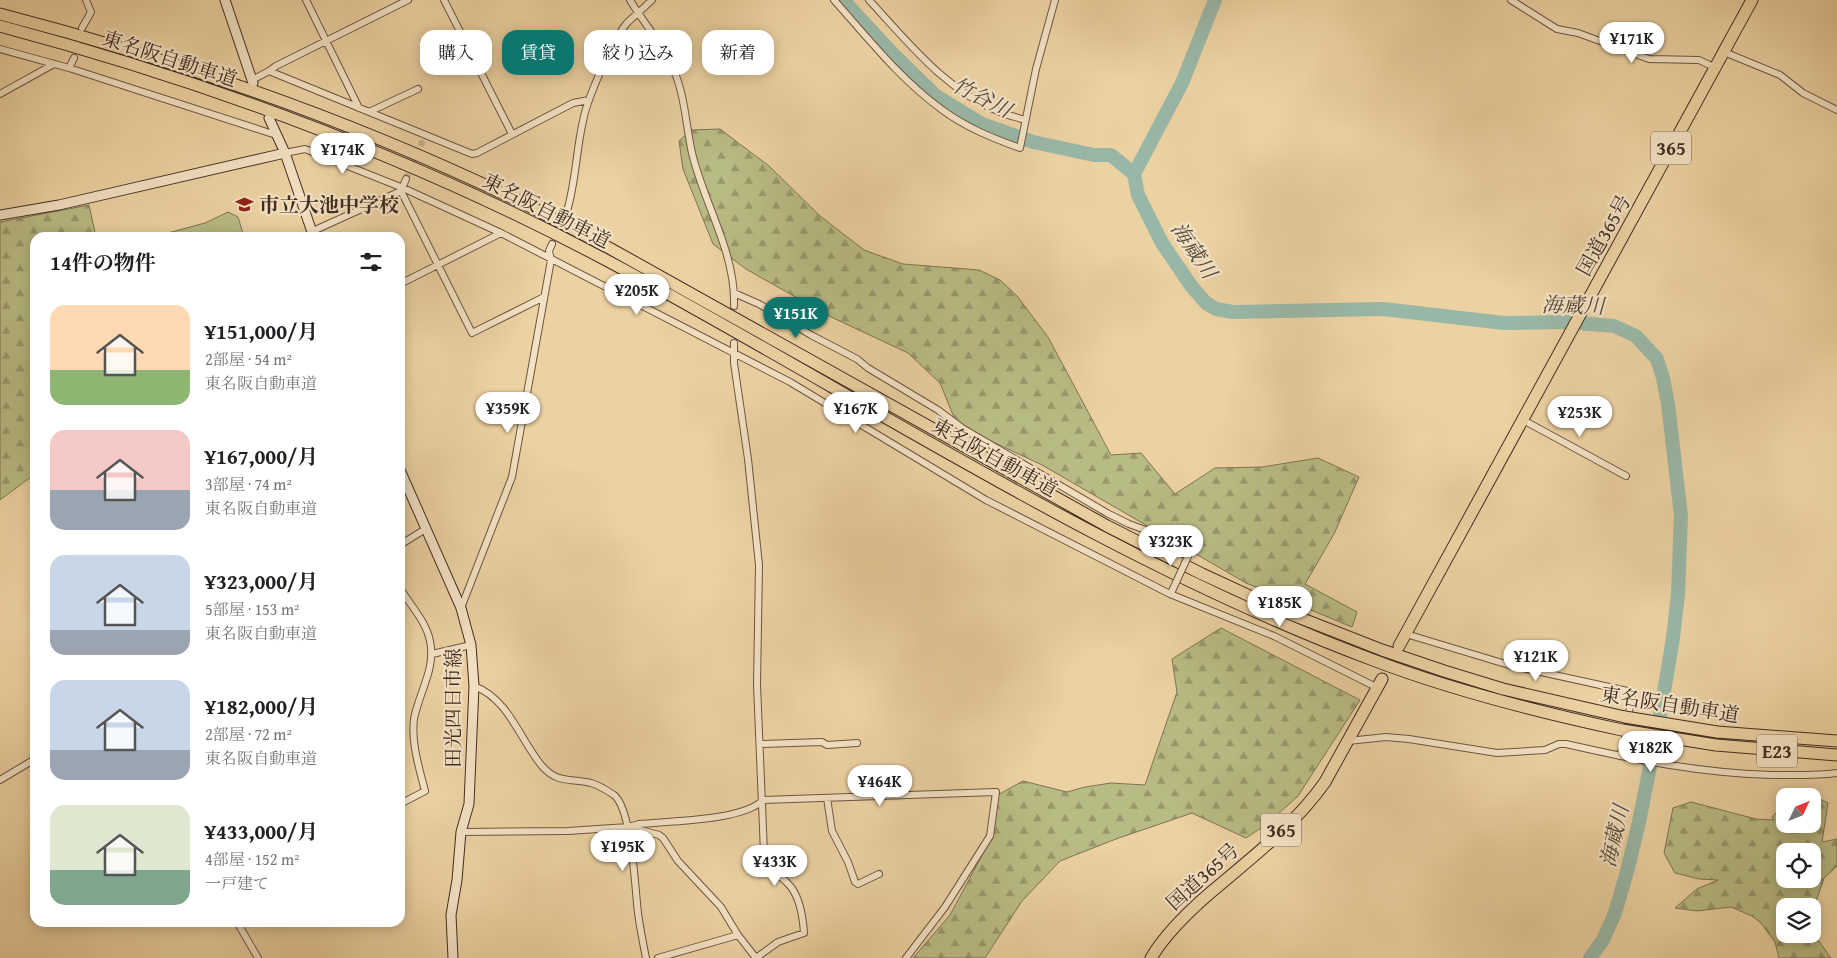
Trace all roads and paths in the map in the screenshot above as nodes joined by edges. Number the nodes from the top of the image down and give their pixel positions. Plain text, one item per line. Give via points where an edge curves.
1 (86, 0) edge
2 (225, 0) edge
3 (306, 0) edge
4 (408, 0) edge
5 (444, 0) edge
6 (630, 0) edge
7 (652, 0) edge
8 (834, 0) edge
9 (869, 0) edge
10 (1055, 0) edge
11 (1511, 0) edge
12 (1752, 0) edge
13 (637, 13) junction
14 (0, 14) edge
15 (0, 26) edge
16 (82, 28) dead end
17 (327, 40) junction
18 (0, 49) edge
19 (1724, 52) junction
20 (74, 58) dead end
21 (54, 64) junction
22 (70, 68) junction
23 (1716, 68) junction
24 (269, 71) junction
25 (252, 81) joint
26 (418, 88) dead end
27 (0, 94) edge
28 (589, 100) junction
29 (359, 108) junction
30 (1837, 110) edge
31 (369, 112) junction
32 (269, 118) dead end
33 (1025, 121) junction
34 (512, 134) junction
35 (276, 135) junction
36 (285, 153) junction
37 (406, 180) tunnel mouth
38 (402, 189) junction
39 (568, 211) tunnel mouth
40 (0, 215) edge
41 (313, 232) edge
42 (318, 232) edge
43 (501, 233) junction
44 (552, 244) tunnel mouth
45 (551, 260) junction
46 (438, 265) junction
47 (405, 282) edge
48 (734, 293) junction
49 (544, 297) junction
50 (734, 306) dead end
51 (734, 342) dead end
52 (733, 353) junction
53 (1523, 420) junction
54 (1626, 476) dead end
55 (405, 481) edge
56 (427, 528) junction
57 (405, 542) edge
58 (1171, 592) junction
59 (405, 595) edge
60 (461, 608) junction
61 (1406, 634) junction
62 (471, 645) junction
63 (1399, 646) dead end
64 (432, 654) junction
65 (1380, 683) joint
66 (474, 686) junction
67 (1348, 741) junction
68 (1837, 742) edge
69 (857, 743) dead end
70 (760, 744) junction
71 (1837, 755) edge
72 (1619, 756) junction
73 (30, 762) edge
74 (1837, 773) edge
75 (0, 780) edge
76 (827, 798) junction
77 (763, 800) junction
78 (405, 801) edge
79 (628, 827) junction
80 (461, 832) junction
81 (879, 874) dead end
82 (240, 927) edge
83 (738, 936) junction
84 (258, 958) edge
85 (453, 958) edge
86 (646, 958) edge
87 (658, 958) edge
88 (906, 958) edge
89 (1151, 958) edge

1 - 16 street via 90,12
2 - 25 main road
3 - 17 street
4 - 17 street
5 - 34 street
6 - 13 street
7 - 13 street
8 - 33 street via 904,76 942,110 989,137 1020,148
9 - 33 street via 936,71 981,103
10 - 33 street
11 - 23 street via 1557,29 1578,33 1649,59 1699,60
12 - 19 highway, 国道365号 / 365
13 - 28 street via 616,41
13 - 48 street via 674,69 692,154 727,255
14 - 68 highway, 東名阪自動車道 / E23, bridge via 130,50 296,106 469,178 612,249 1107,526 1280,610 1382,650 1503,689 1625,717 1717,732
15 - 71 highway, 東名阪自動車道 / E23, bridge via 200,86 382,153 462,188 606,260 1101,537 1198,585 1371,660 1517,706 1622,730 1716,745
17 - 24 street
17 - 29 street
18 - 21 street
19 - 23 highway, 国道365号 / 365
19 - 30 street via 1780,75 1803,93
20 - 22 street
21 - 22 street
21 - 27 street
22 - 35 street
23 - 53 highway, 国道365号 / 365
24 - 25 street
24 - 29 street
26 - 31 street
28 - 34 street via 573,103
28 - 39 street
29 - 31 street
31 - 34 street via 472,154
32 - 35 main road
35 - 36 main road
36 - 38 street via 305,149
36 - 40 main road via 59,205
36 - 41 main road
37 - 38 street
38 - 42 street
38 - 43 street
38 - 46 street
43 - 45 street
43 - 46 street
44 - 45 street via 549,251
45 - 49 street
45 - 52 street
46 - 47 street
46 - 49 street via 472,333
48 - 50 street
48 - 58 street, bridge via 857,359 962,428 1107,513 1192,547
49 - 60 street via 512,477
51 - 52 street
52 - 58 street via 790,382 986,500
52 - 70 street via 759,565 757,685
53 - 54 street
53 - 61 highway, 国道365号 / 365
55 - 56 main road, 田光四日市線
56 - 57 street
56 - 60 main road, 田光四日市線
58 - 65 street
59 - 64 street via 425,625
60 - 62 main road, 田光四日市線
61 - 63 highway, 国道365号 / 365
61 - 72 street via 1509,665 1632,692 1624,747
62 - 64 street
62 - 66 main road, 田光四日市線
64 - 78 street via 413,731 425,791
65 - 67 highway, 国道365号 / 365
66 - 79 street via 502,706 550,774 559,779 592,783 615,795 621,803
66 - 80 main road, 田光四日市線 via 469,804
67 - 72 street via 1408,738 1497,753 1545,750 1566,744
67 - 89 highway, 国道365号 / 365 via 1325,782 1303,810 1188,913
69 - 70 street
70 - 77 street
72 - 74 street via 1675,767 1741,774 1816,776
73 - 75 street
76 - 77 street
76 - 81 street via 832,831 855,882 858,884
76 - 88 street via 996,792 990,836 945,907
77 - 79 street via 731,815
77 - 83 street via 764,853 776,875 796,894 804,933 778,942 756,958
79 - 80 street
79 - 83 street via 663,838 678,861 721,907
79 - 86 street
80 - 85 main road, 田光四日市線 via 451,915
82 - 84 street
83 - 87 street

